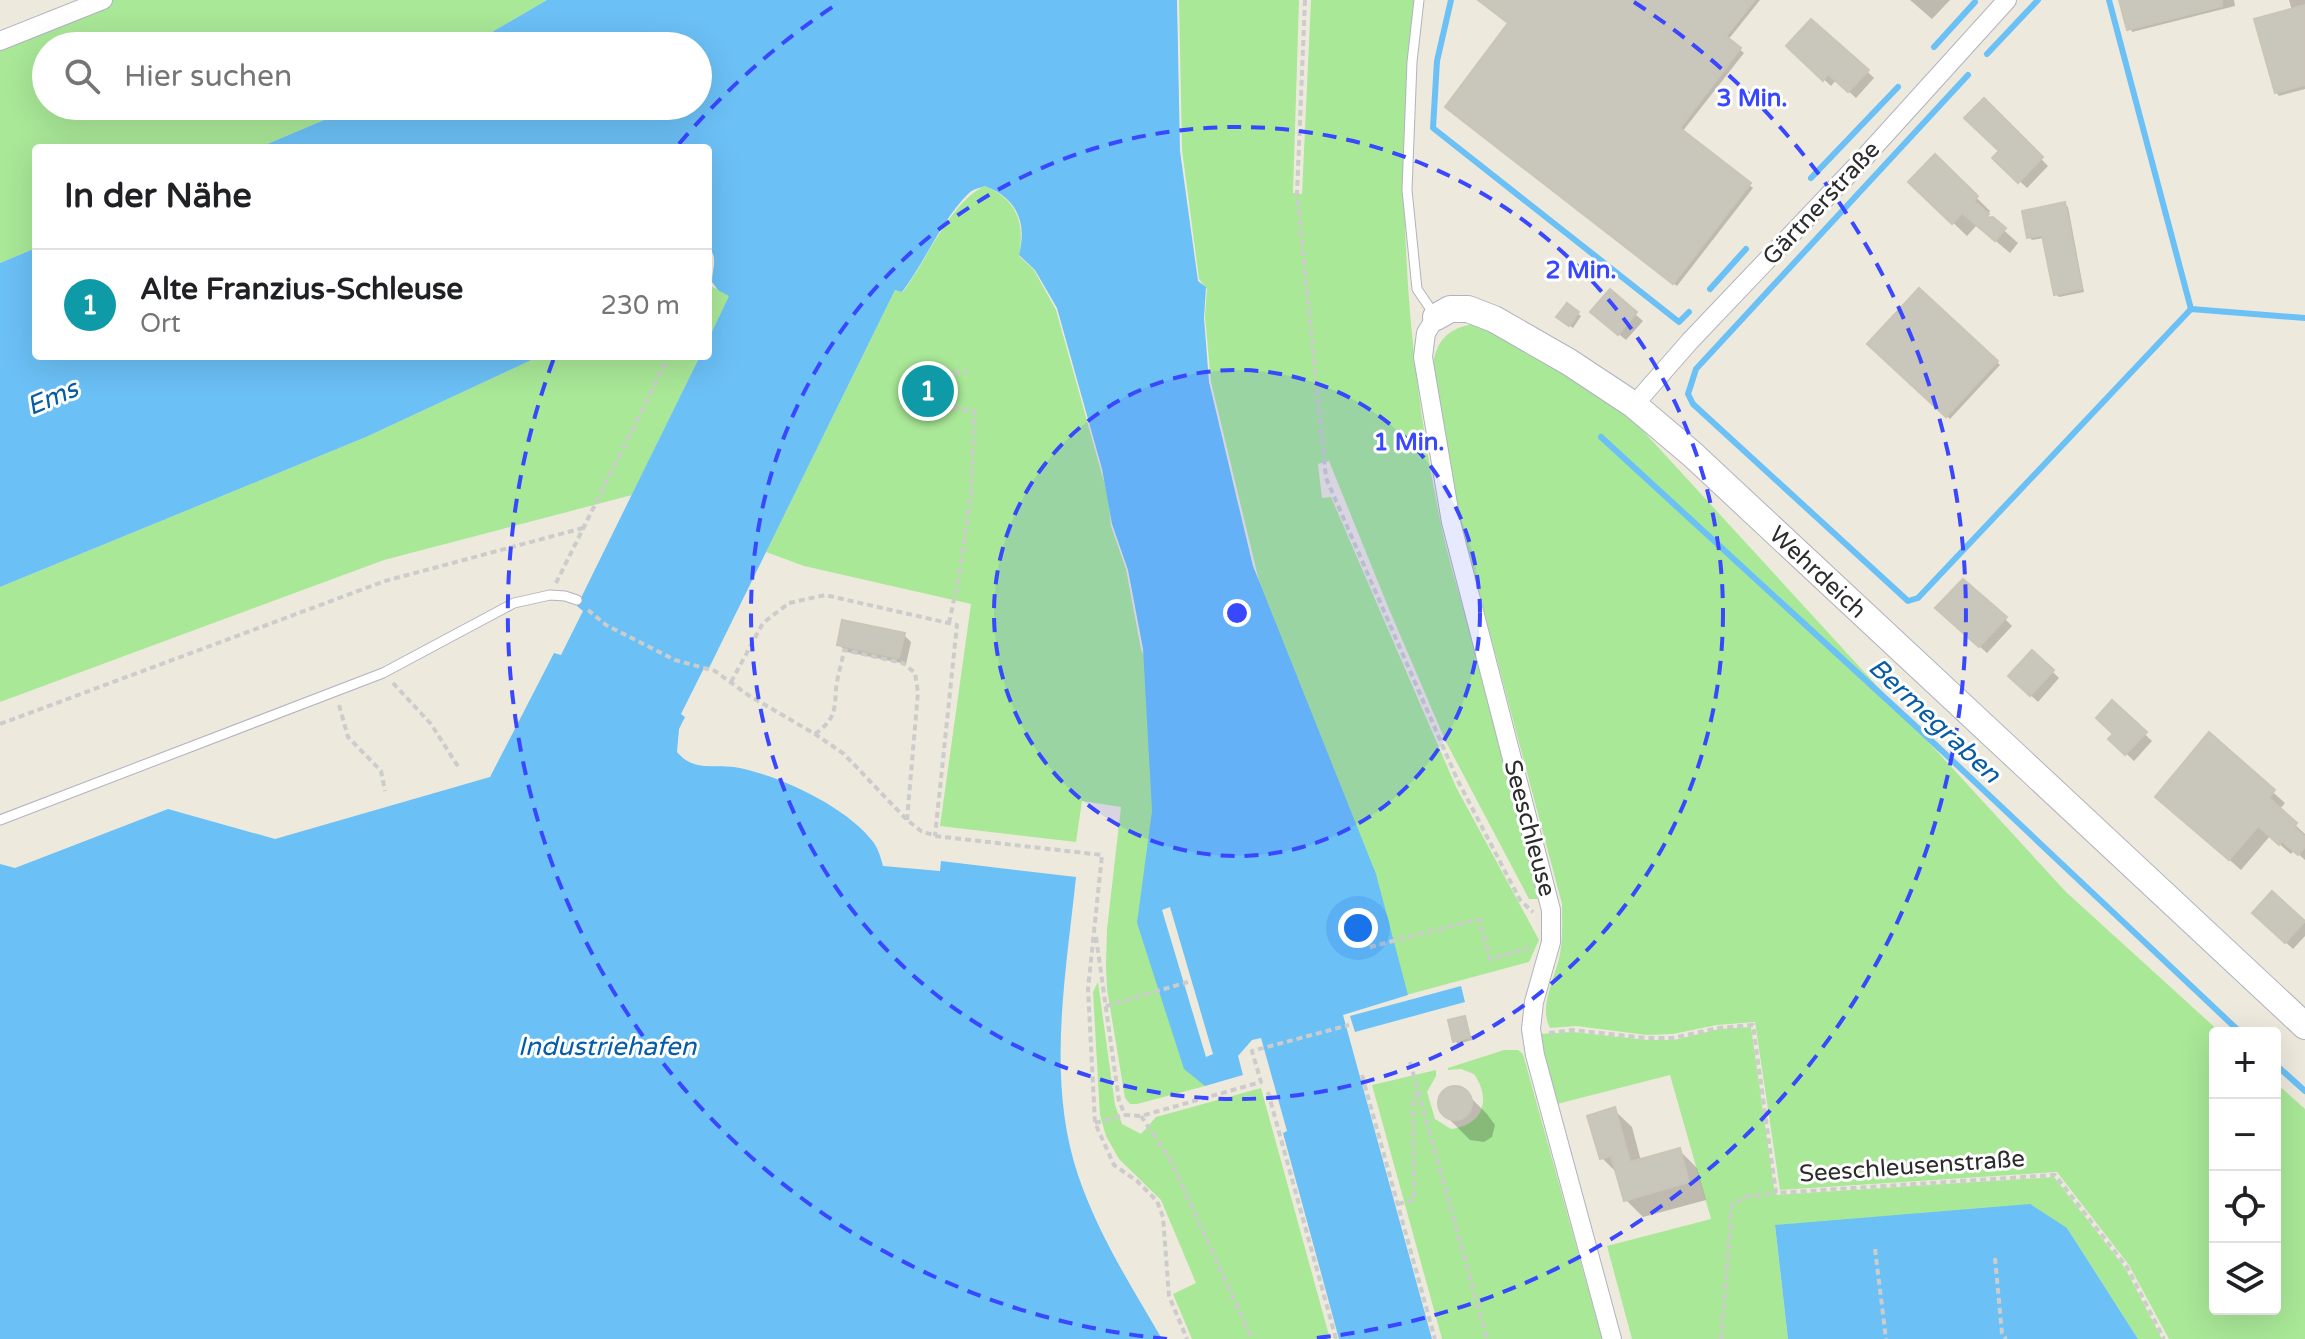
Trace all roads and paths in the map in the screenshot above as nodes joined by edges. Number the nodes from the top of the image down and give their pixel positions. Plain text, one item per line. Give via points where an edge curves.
1 (103, 0) edge
2 (1305, 0) edge
3 (1419, 0) edge
4 (2007, 0) edge
5 (0, 41) edge
6 (1436, 317) junction
7 (667, 360) edge
8 (967, 372) dead end
9 (1634, 405) junction
10 (583, 528) junction
11 (550, 595) junction
12 (577, 600) joint
13 (949, 623) junction
14 (383, 673) junction
15 (731, 682) junction
16 (334, 691) junction
17 (0, 724) edge
18 (815, 734) junction
19 (459, 768) dead end
20 (385, 791) dead end
21 (0, 820) edge
22 (907, 820) junction
23 (935, 836) junction
24 (1095, 932) junction
25 (1551, 936) junction
26 (1370, 947) dead end
27 (1188, 982) dead end
28 (1106, 1006) junction
29 (1349, 1025) dead end
30 (2305, 1026) edge
31 (1531, 1029) junction
32 (1410, 1062) dead end
33 (1362, 1075) dead end
34 (1418, 1090) junction
35 (1268, 1092) dead end
36 (1125, 1115) junction
37 (1141, 1116) junction
38 (1095, 1123) junction
39 (1776, 1193) junction
40 (1398, 1204) junction
41 (1875, 1249) dead end
42 (1995, 1258) dead end
43 (1187, 1339) edge
44 (1252, 1339) edge
45 (1336, 1339) edge
46 (1435, 1339) edge
47 (1487, 1339) edge
48 (1612, 1339) edge
49 (1721, 1339) edge
50 (1886, 1339) edge
51 (2006, 1339) edge
52 (2164, 1339) edge

1 - 5 street
2 - 25 path via 1297,194 1326,478 1458,781 1520,900
3 - 6 lane via 1407,190 1417,289
4 - 9 street, Gärtnerstraße
6 - 9 street, Wehrdeich via 1450,309 1468,309 1494,319
6 - 25 street, Seeschleuse via 1426,333 1423,357 1451,522 1547,889
7 - 10 path
8 - 13 path via 948,373 948,407 974,411 971,494
9 - 30 street, Wehrdeich
10 - 11 path
10 - 17 path via 385,581
11 - 12 lane
11 - 14 lane via 514,603
12 - 15 path via 606,625
13 - 15 path via 825,595 789,603 763,623
13 - 23 path via 957,625
14 - 16 lane
14 - 19 path via 431,724
15 - 18 path
16 - 20 path via 348,737 381,771
16 - 21 lane
18 - 22 path via 844,754
18 - 22 path via 827,725 838,702 844,650 903,663 915,673 918,692
22 - 23 path
23 - 24 path via 1102,855
24 - 28 path
24 - 38 path via 1088,996
25 - 26 path via 1490,959 1479,919
25 - 31 street, Seeschleuse
27 - 28 path
28 - 36 path
29 - 37 path via 1252,1051 1261,1082
31 - 39 path, Seeschleusenstraße via 1673,1038 1753,1025
31 - 48 street, Seeschleuse
32 - 34 path
33 - 40 path
34 - 40 path via 1413,1100 1414,1200
34 - 47 path
35 - 45 path
36 - 37 path
36 - 38 path
37 - 44 path via 1170,1159
38 - 43 path via 1114,1165 1157,1201 1165,1229 1169,1296
39 - 49 path via 1732,1204
39 - 52 path, Seeschleusenstraße via 2055,1175 2127,1267
40 - 46 path
41 - 50 path
42 - 51 path

